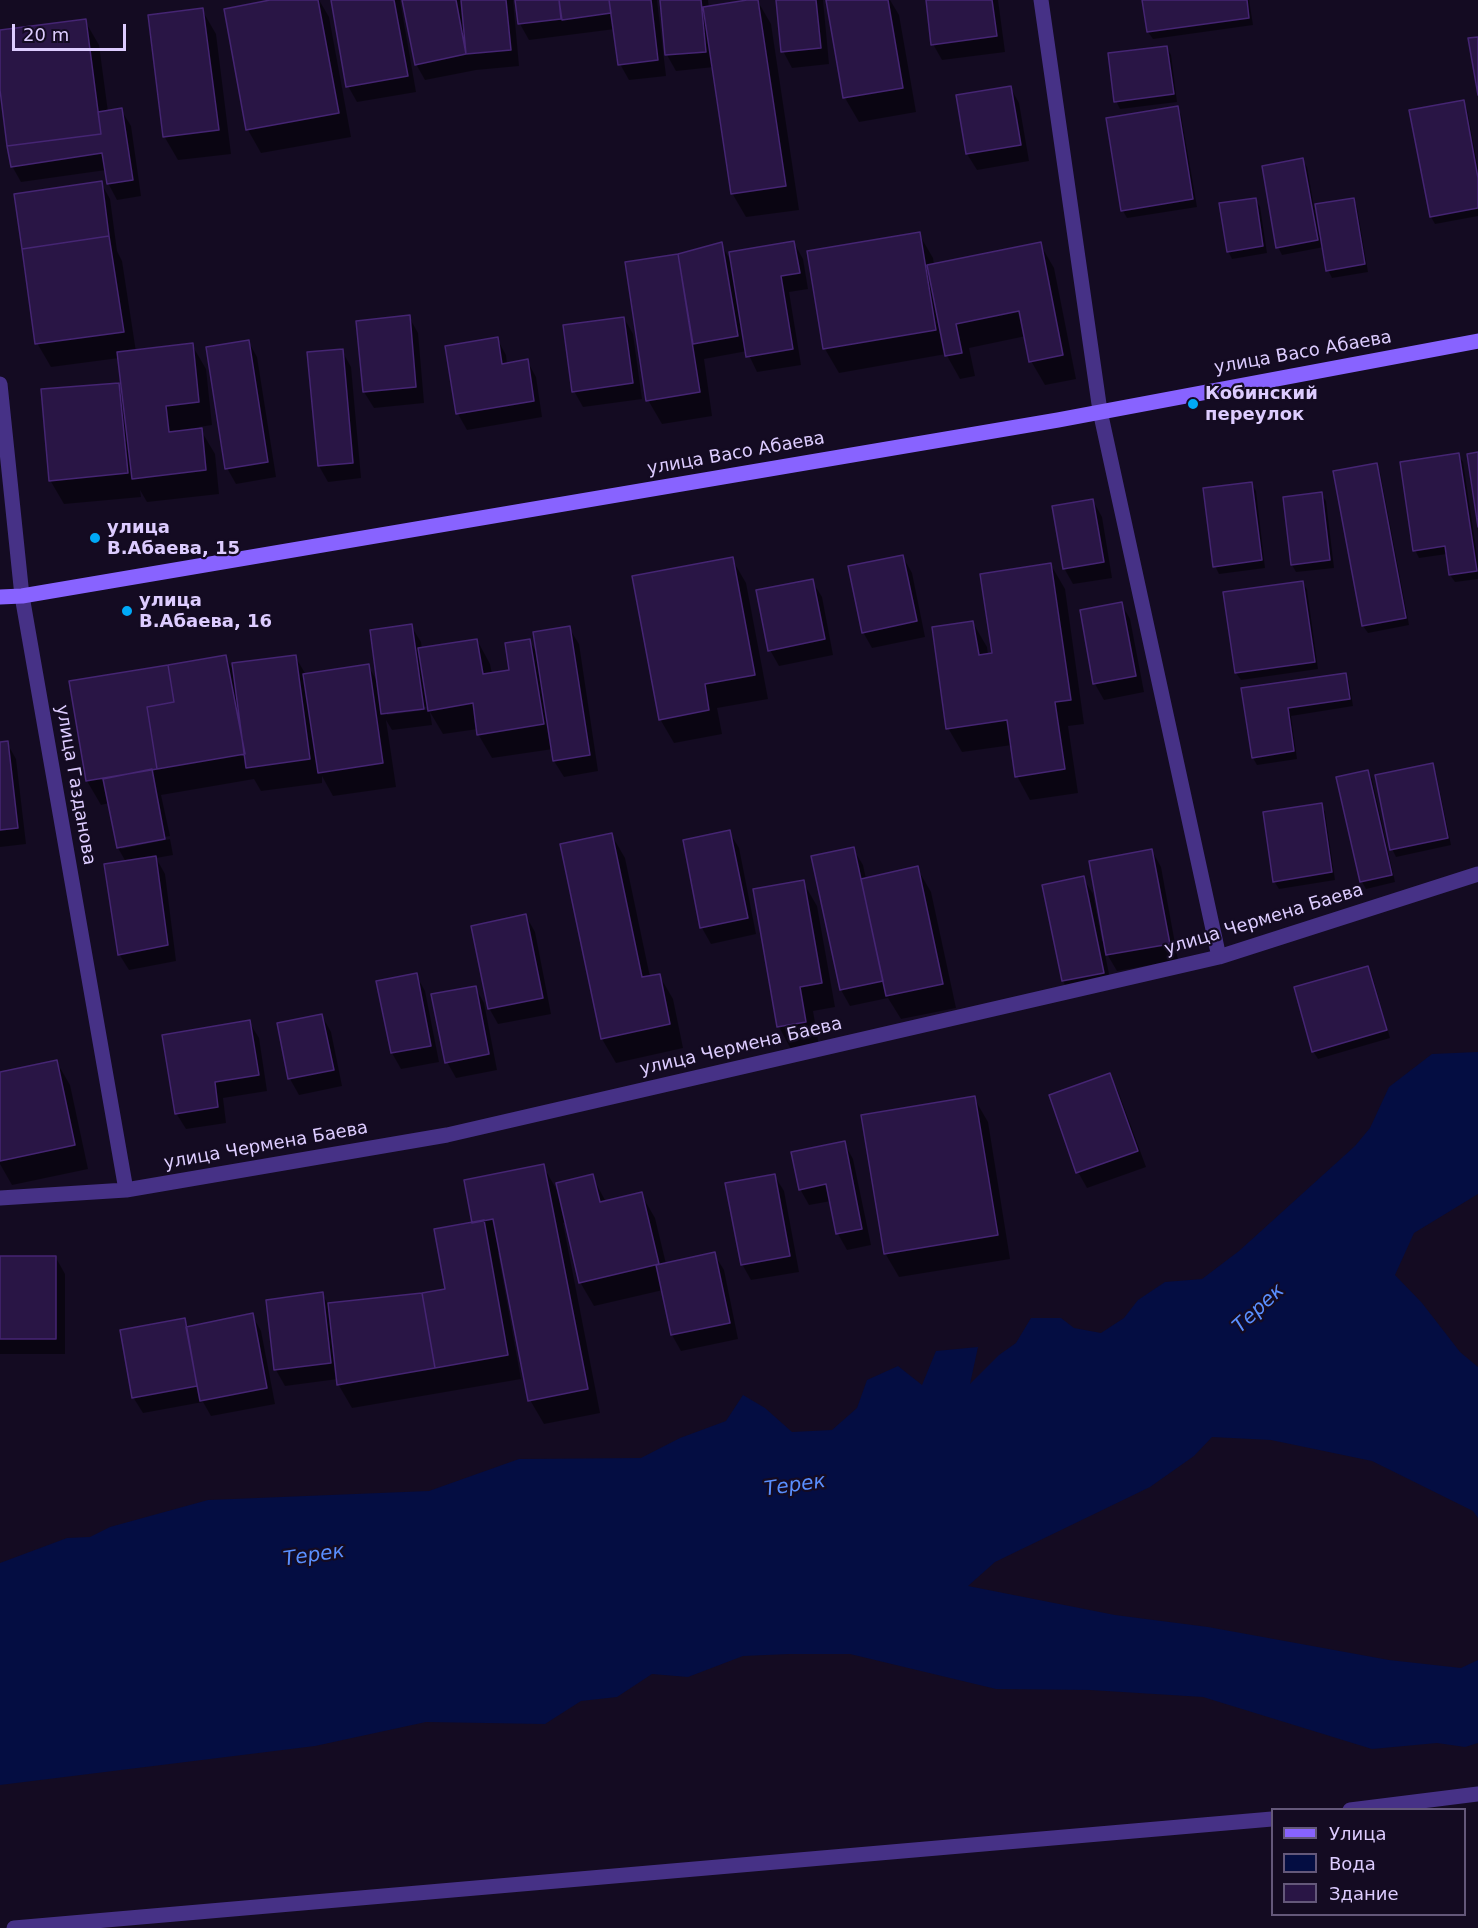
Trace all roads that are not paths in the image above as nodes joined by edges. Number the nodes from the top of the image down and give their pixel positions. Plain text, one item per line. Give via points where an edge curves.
1 (1041, 0) edge
2 (1478, 341) edge
3 (0, 384) edge
4 (1100, 411) junction
5 (22, 596) junction
6 (0, 597) edge
7 (1478, 874) edge
8 (1220, 957) junction
9 (126, 1190) junction
10 (0, 1198) edge
11 (1478, 1794) edge
12 (1359, 1808) edge
13 (1271, 1819) edge
14 (14, 1928) edge

1 - 4 street
2 - 4 main road, улица Васо Абаева
3 - 5 street, улица Газданова
4 - 5 main road, улица Васо Абаева
4 - 8 street
5 - 6 main road, улица Васо Абаева
5 - 9 street, улица Газданова
7 - 8 street, улица Чермена Баева
8 - 9 street, улица Чермена Баева via 447,1135
9 - 10 street, улица Чермена Баева
11 - 12 street
13 - 14 street

